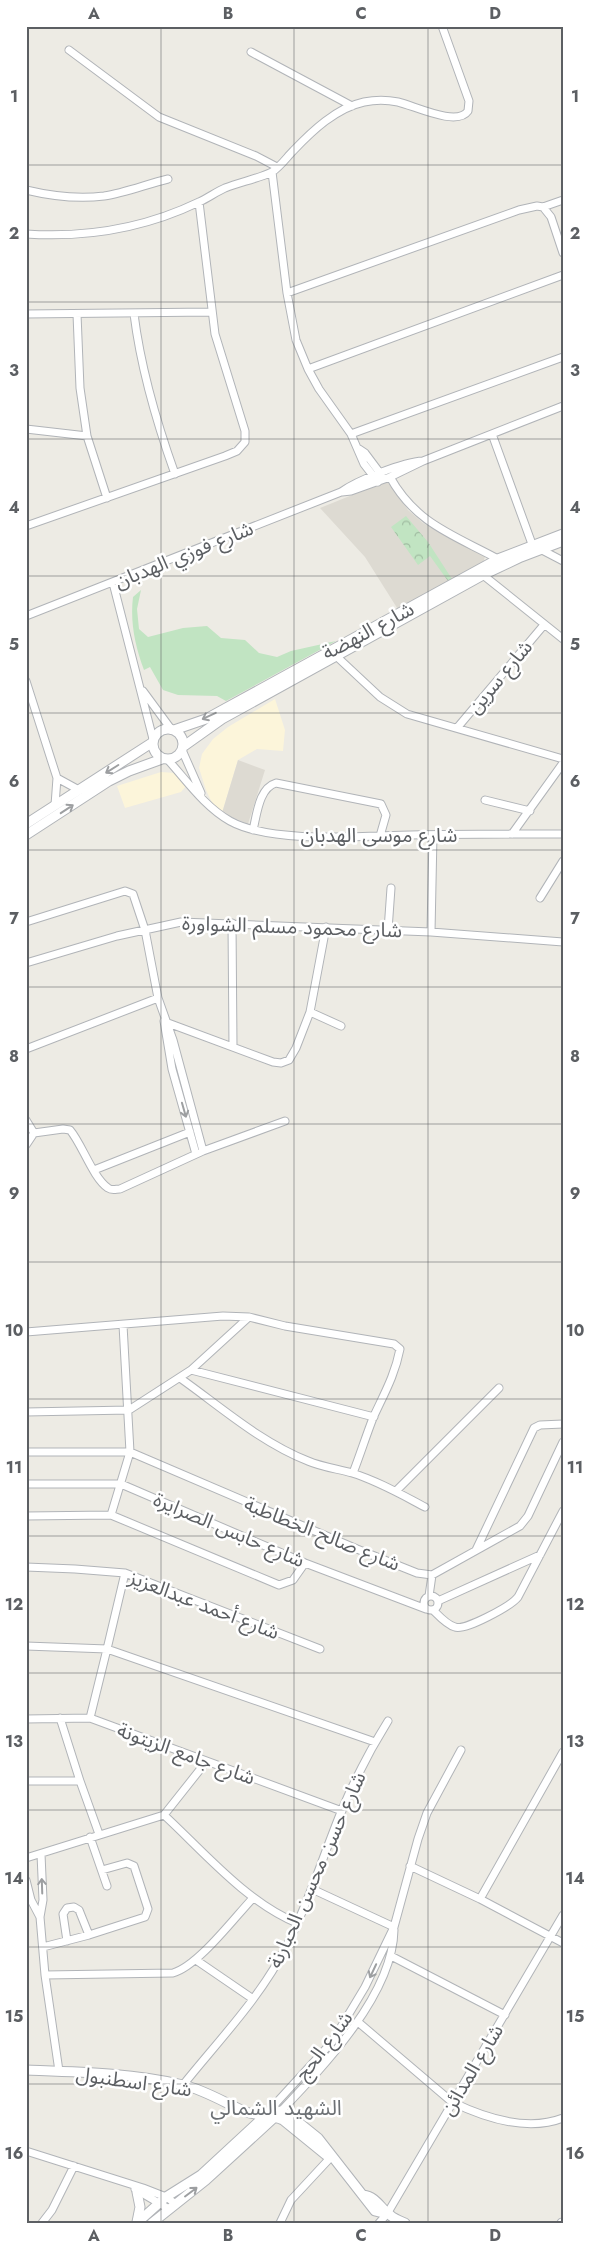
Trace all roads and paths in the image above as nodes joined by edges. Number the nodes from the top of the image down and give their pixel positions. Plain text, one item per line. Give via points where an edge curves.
1 (442, 26) edge
2 (69, 50) dead end
3 (251, 52) dead end
4 (352, 106) junction
5 (274, 169) junction
6 (168, 178) dead end
7 (26, 190) edge
8 (563, 200) edge
9 (198, 202) junction
10 (543, 207) junction
11 (26, 234) edge
12 (563, 253) edge
13 (563, 275) edge
14 (287, 293) junction
15 (211, 312) junction
16 (26, 314) edge
17 (77, 314) junction
18 (134, 314) junction
19 (563, 357) edge
20 (308, 369) junction
21 (563, 406) edge
22 (26, 429) edge
23 (351, 434) junction
24 (492, 434) junction
25 (87, 436) junction
26 (359, 449) junction
27 (364, 464) junction
28 (175, 474) junction
29 (381, 478) junction
30 (361, 480) junction
31 (341, 492) junction
32 (108, 498) junction
33 (26, 526) edge
34 (563, 534) edge
35 (563, 541) edge
36 (536, 547) junction
37 (498, 559) junction
38 (563, 561) edge
39 (482, 575) junction
40 (113, 583) junction
41 (26, 616) edge
42 (544, 626) junction
43 (563, 639) edge
44 (335, 654) junction
45 (26, 681) edge
46 (140, 687) junction
47 (456, 728) junction
48 (173, 730) junction
49 (153, 741) junction
50 (183, 748) junction
51 (165, 759) junction
52 (563, 759) edge
53 (563, 763) edge
54 (57, 778) junction
55 (78, 790) junction
56 (204, 800) junction
57 (485, 800) dead end
58 (55, 805) junction
59 (530, 812) junction
60 (26, 824) edge
61 (253, 830) junction
62 (512, 834) junction
63 (563, 834) edge
64 (26, 835) edge
65 (433, 835) junction
66 (380, 836) junction
67 (563, 861) edge
68 (391, 888) dead end
69 (540, 898) dead end
70 (26, 922) edge
71 (232, 922) junction
72 (326, 928) junction
73 (145, 930) junction
74 (388, 930) junction
75 (431, 932) junction
76 (561, 940) edge
77 (26, 963) edge
78 (158, 998) junction
79 (162, 1011) junction
80 (310, 1012) junction
81 (168, 1023) junction
82 (341, 1026) dead end
83 (233, 1046) junction
84 (26, 1050) edge
85 (176, 1068) junction
86 (180, 1082) junction
87 (26, 1120) edge
88 (285, 1120) dead end
89 (190, 1132) junction
90 (34, 1133) junction
91 (26, 1145) edge
92 (200, 1152) junction
93 (94, 1170) junction
94 (249, 1317) junction
95 (123, 1325) junction
96 (26, 1332) edge
97 (190, 1370) junction
98 (180, 1378) junction
99 (499, 1388) dead end
100 (129, 1410) junction
101 (26, 1412) edge
102 (374, 1417) junction
103 (563, 1424) edge
104 (563, 1442) edge
105 (26, 1452) edge
106 (130, 1452) junction
107 (353, 1473) junction
108 (26, 1484) edge
109 (122, 1484) junction
110 (396, 1492) junction
111 (425, 1507) dead end
112 (563, 1511) edge
113 (111, 1515) junction
114 (26, 1516) edge
115 (476, 1551) junction
116 (540, 1554) junction
117 (305, 1563) junction
118 (26, 1567) edge
119 (126, 1573) junction
120 (432, 1575) junction
121 (429, 1596) junction
122 (438, 1602) junction
123 (430, 1610) junction
124 (26, 1646) edge
125 (107, 1649) junction
126 (320, 1649) dead end
127 (26, 1718) edge
128 (60, 1718) junction
129 (90, 1718) junction
130 (388, 1721) dead end
131 (375, 1742) junction
132 (461, 1750) dead end
133 (563, 1752) edge
134 (206, 1762) junction
135 (26, 1781) edge
136 (80, 1781) junction
137 (342, 1811) junction
138 (164, 1814) junction
139 (99, 1834) junction
140 (90, 1837) junction
141 (42, 1854) junction
142 (26, 1858) edge
143 (410, 1866) junction
144 (102, 1870) junction
145 (26, 1880) edge
146 (107, 1886) dead end
147 (312, 1889) junction
148 (253, 1898) junction
149 (480, 1899) junction
150 (563, 1915) edge
151 (40, 1917) junction
152 (297, 1923) junction
153 (394, 1927) junction
154 (89, 1935) junction
155 (551, 1936) junction
156 (67, 1941) junction
157 (563, 1943) edge
158 (43, 1947) junction
159 (390, 1956) junction
160 (196, 1960) junction
161 (45, 1975) junction
162 (253, 1999) junction
163 (505, 2015) junction
164 (358, 2022) junction
165 (26, 2070) edge
166 (59, 2071) junction
167 (183, 2085) junction
168 (452, 2102) junction
169 (274, 2114) junction
170 (563, 2118) edge
171 (26, 2151) edge
172 (331, 2157) junction
173 (74, 2166) junction
174 (134, 2188) junction
175 (163, 2200) junction
176 (172, 2206) junction
177 (387, 2214) junction
178 (137, 2222) edge
179 (42, 2223) edge
180 (152, 2223) edge
181 (280, 2223) edge
182 (379, 2223) edge
183 (405, 2223) edge

1 - 4 street via 469,100 467,113 454,118 395,101 364,102
2 - 5 street via 159,117 256,156
3 - 4 street
4 - 5 street via 312,132
5 - 9 street
5 - 14 street
6 - 7 street via 91,197
8 - 10 street
9 - 11 street via 125,229 80,235
9 - 15 street
10 - 12 street via 552,217
10 - 14 street via 519,210
13 - 20 street
14 - 20 street via 296,340
15 - 18 street
15 - 28 street via 225,371 245,431 245,442 237,451
16 - 17 street
17 - 18 street
17 - 25 street via 80,388
18 - 28 street via 138,348 155,418
19 - 23 street
20 - 23 street
21 - 24 street, شارع فوزي الهدبان
22 - 25 street
23 - 26 street
24 - 29 street, شارع فوزي الهدبان via 414,461
24 - 36 street
25 - 32 street
26 - 27 street
26 - 29 street
27 - 29 street
27 - 30 street via 366,470
28 - 32 street
29 - 30 street, شارع فوزي الهدبان
29 - 31 street, شارع فوزي الهدبان via 351,492
29 - 37 street via 425,520
30 - 31 street, شارع فوزي الهدبان
31 - 40 street, شارع فوزي الهدبان
32 - 33 street
34 - 36 street, شارع النهضة
35 - 36 street, شارع النهضة
36 - 37 street, شارع النهضة
36 - 38 street
36 - 39 street, شارع النهضة
37 - 44 street, شارع النهضة
39 - 42 street
39 - 44 street, شارع النهضة
40 - 41 street, شارع فوزي الهدبان
40 - 46 street
42 - 43 street
42 - 47 street, شارع سرين
44 - 47 street via 380,697 398,709
44 -> 48 street, شارع النهضة via 206,718
44 - 50 street, شارع النهضة via 222,720
45 - 54 street
46 - 48 street
46 - 49 street
47 - 52 street
48 - 49 street via 159,732
48 - 50 street via 182,736
49 - 51 street via 156,754
49 -> 55 street
50 - 51 street via 177,757
50 - 56 street, شارع موسى الهدبان
51 - 56 street, شارع موسى الهدبان
64 -> 51 street via 109,781
53 - 59 street
54 - 55 street
54 - 58 street
55 - 58 street
56 - 61 street, شارع موسى الهدبان via 226,819
57 - 59 street
58 - 60 street
59 - 62 street
61 - 66 street, شارع موسى الهدبان via 292,836
61 - 66 street via 262,795 267,787 276,783 381,804 386,816
62 - 63 street, شارع موسى الهدبان
62 - 65 street, شارع موسى الهدبان
65 - 66 street, شارع موسى الهدبان
65 - 75 street
67 - 69 street
68 - 74 street
70 - 73 street via 125,891 135,896
71 - 72 street, شارع محمود مسلم الشواورة
71 - 73 street, شارع محمود مسلم الشواورة via 181,922
71 - 83 street
72 - 74 street, شارع محمود مسلم الشواورة
72 - 80 street
73 - 77 street, شارع محمود مسلم الشواورة
73 - 78 street
74 - 75 street, شارع محمود مسلم الشواورة
75 - 76 street, شارع محمود مسلم الشواورة
78 - 79 street
78 - 84 street
79 - 81 street
79 - 85 street
80 - 82 street
80 - 83 street via 292,1056 285,1062 273,1062
81 - 83 street
81 - 85 street
85 - 86 street
86 -> 89 street
86 - 92 street
87 - 90 street
88 - 92 street
89 - 92 street
89 - 93 street
90 - 91 street
90 - 93 street via 70,1130
92 - 93 street via 120,1189 107,1188
94 - 95 street via 223,1316
94 - 97 street
94 - 102 street via 398,1346 393,1378
95 - 96 street
95 - 100 street
97 - 98 street
97 - 102 street
98 - 100 street
98 - 107 street via 238,1422 275,1444 307,1461
99 - 110 street
100 - 101 street
100 - 106 street
102 - 107 street
103 - 115 street via 534,1428
104 - 115 street via 524,1522
105 - 106 street, شارع صالح الخطاطبة
106 - 109 street
106 - 120 street, شارع صالح الخطاطبة via 357,1549 417,1573
107 - 110 street
108 - 109 street, شارع حابس الصرايرة
109 - 113 street
109 - 117 street, شارع حابس الصرايرة
110 - 111 street
112 - 116 street, شارع حابس الصرايرة
113 - 114 street
113 - 117 street via 278,1585 293,1580
115 - 120 street
116 - 122 street
116 - 123 street, شارع حابس الصرايرة via 518,1597 511,1604 462,1628 453,1627
117 - 123 street, شارع حابس الصرايرة
118 - 119 street, شارع أحمد عبدالعزيز
119 - 125 street
119 - 126 street, شارع أحمد عبدالعزيز
120 - 121 street
121 - 122 street
121 - 123 street via 423,1602
122 - 123 street via 437,1607
124 - 125 street
125 - 129 street
125 - 131 street
127 - 128 street, شارع جامع الزيتونة
128 - 129 street, شارع جامع الزيتونة
128 - 136 street
129 - 134 street, شارع جامع الزيتونة
130 - 131 street, شارع حسن محسن الحبارنة
131 - 137 street, شارع حسن محسن الحبارنة
132 - 143 street, شارع الحج via 427,1813
133 - 149 street
134 - 137 street, شارع جامع الزيتونة
134 - 138 street
135 - 136 street
136 - 139 street
137 - 147 street, شارع حسن محسن الحبارنة
138 - 139 street
138 - 148 street
139 - 140 street
140 - 141 street
140 - 144 street
141 - 142 street
151 -> 141 street
143 - 149 street
143 - 153 street, شارع الحج
144 - 146 street
144 - 154 street via 126,1863 134,1866 147,1914 141,1919
145 - 151 street
147 - 152 street, شارع حسن محسن الحبارنة
147 - 153 street
148 - 152 street
148 - 160 street
149 - 155 street
150 - 155 street, شارع المدائن
151 - 158 street
152 - 162 street, شارع حسن محسن الحبارنة via 275,1966
153 - 159 street, شارع الحج
153 -> 169 street, شارع الحج via 345,2023
154 - 156 street
154 - 156 street via 79,1910 67,1908 63,1914
155 - 157 street
155 - 163 street, شارع المدائن
156 - 158 street
158 - 161 street
159 - 163 street
159 - 164 street, شارع الحج
160 - 161 street via 173,1973
160 - 162 street
161 - 166 street
162 - 167 street, شارع حسن محسن الحبارنة
163 - 168 street, شارع المدائن
164 - 168 street
164 - 169 street, شارع الحج via 311,2079
165 - 166 street, شارع اسطنبول
166 - 167 street, شارع اسطنبول
167 - 169 street, شارع اسطنبول via 250,2113
168 - 170 street via 470,2111 529,2125
168 - 177 street, شارع المدائن
169 - 172 street, شارع اسطنبول via 311,2132
169 - 175 street, شارع الحج via 201,2175
176 -> 169 street, شارع الحج via 206,2180
171 - 173 street
172 - 177 street, شارع اسطنبول via 375,2211
172 - 181 street via 291,2200
173 - 174 street
173 - 179 street
174 - 175 street via 143,2188
174 - 178 street via 140,2207
175 - 176 street
175 - 178 street, شارع الحج
176 - 180 street, شارع الحج
177 - 182 street, شارع المدائن
177 - 183 street, شارع اسطنبول

